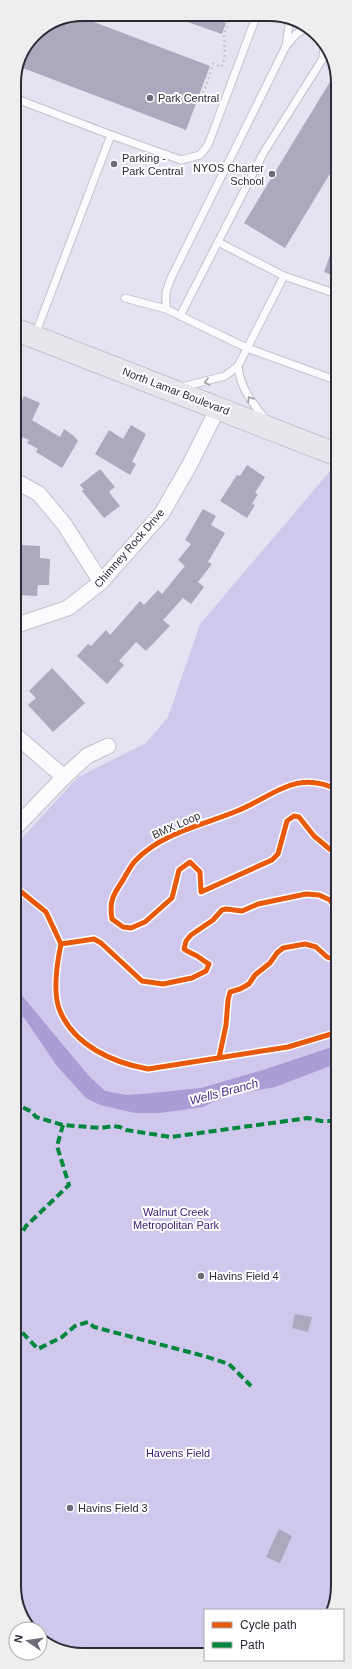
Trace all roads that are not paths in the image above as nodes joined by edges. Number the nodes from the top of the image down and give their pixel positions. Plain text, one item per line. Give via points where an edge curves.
1 (254, 21) edge
2 (289, 25) edge
3 (302, 31) edge
4 (286, 46) junction
5 (323, 53) edge
6 (325, 56) edge
7 (322, 61) junction
8 (21, 101) edge
9 (111, 135) junction
10 (218, 242) junction
11 (284, 276) junction
12 (331, 292) edge
13 (125, 298) dead end
14 (166, 309) junction
15 (180, 316) junction
16 (21, 332) edge
17 (35, 337) junction
18 (247, 348) junction
19 (238, 366) junction
20 (331, 378) edge
21 (172, 390) junction
22 (218, 408) junction
23 (271, 428) junction
24 (331, 452) edge
25 (21, 484) edge
26 (101, 582) junction
27 (21, 624) edge
28 (21, 740) edge
29 (108, 746) dead end
30 (64, 777) junction
31 (21, 822) edge

1 - 9 lane via 208,145 200,155 181,160
2 - 4 lane
3 - 4 lane
4 - 14 lane via 171,278 166,292
5 - 7 lane
6 - 7 lane
7 - 10 lane via 264,152
8 - 9 lane
9 - 17 lane
10 - 11 lane
10 - 15 lane
11 - 12 lane
11 - 18 lane
13 - 14 lane
14 - 15 lane
15 - 18 lane
16 - 17 main road, North Lamar Boulevard
17 - 21 main road, North Lamar Boulevard
18 - 19 lane
18 - 20 lane
19 -> 21 lane via 225,376 212,381
23 -> 19 lane via 246,393 239,377
21 - 22 main road, North Lamar Boulevard
22 - 23 main road, North Lamar Boulevard
22 - 26 street, Chimney Rock Drive via 162,513
23 - 24 main road, North Lamar Boulevard
25 - 26 street via 39,494 64,524
26 - 27 street, Chimney Rock Drive via 68,608
28 - 30 street
29 - 30 street via 87,756
30 - 31 street

